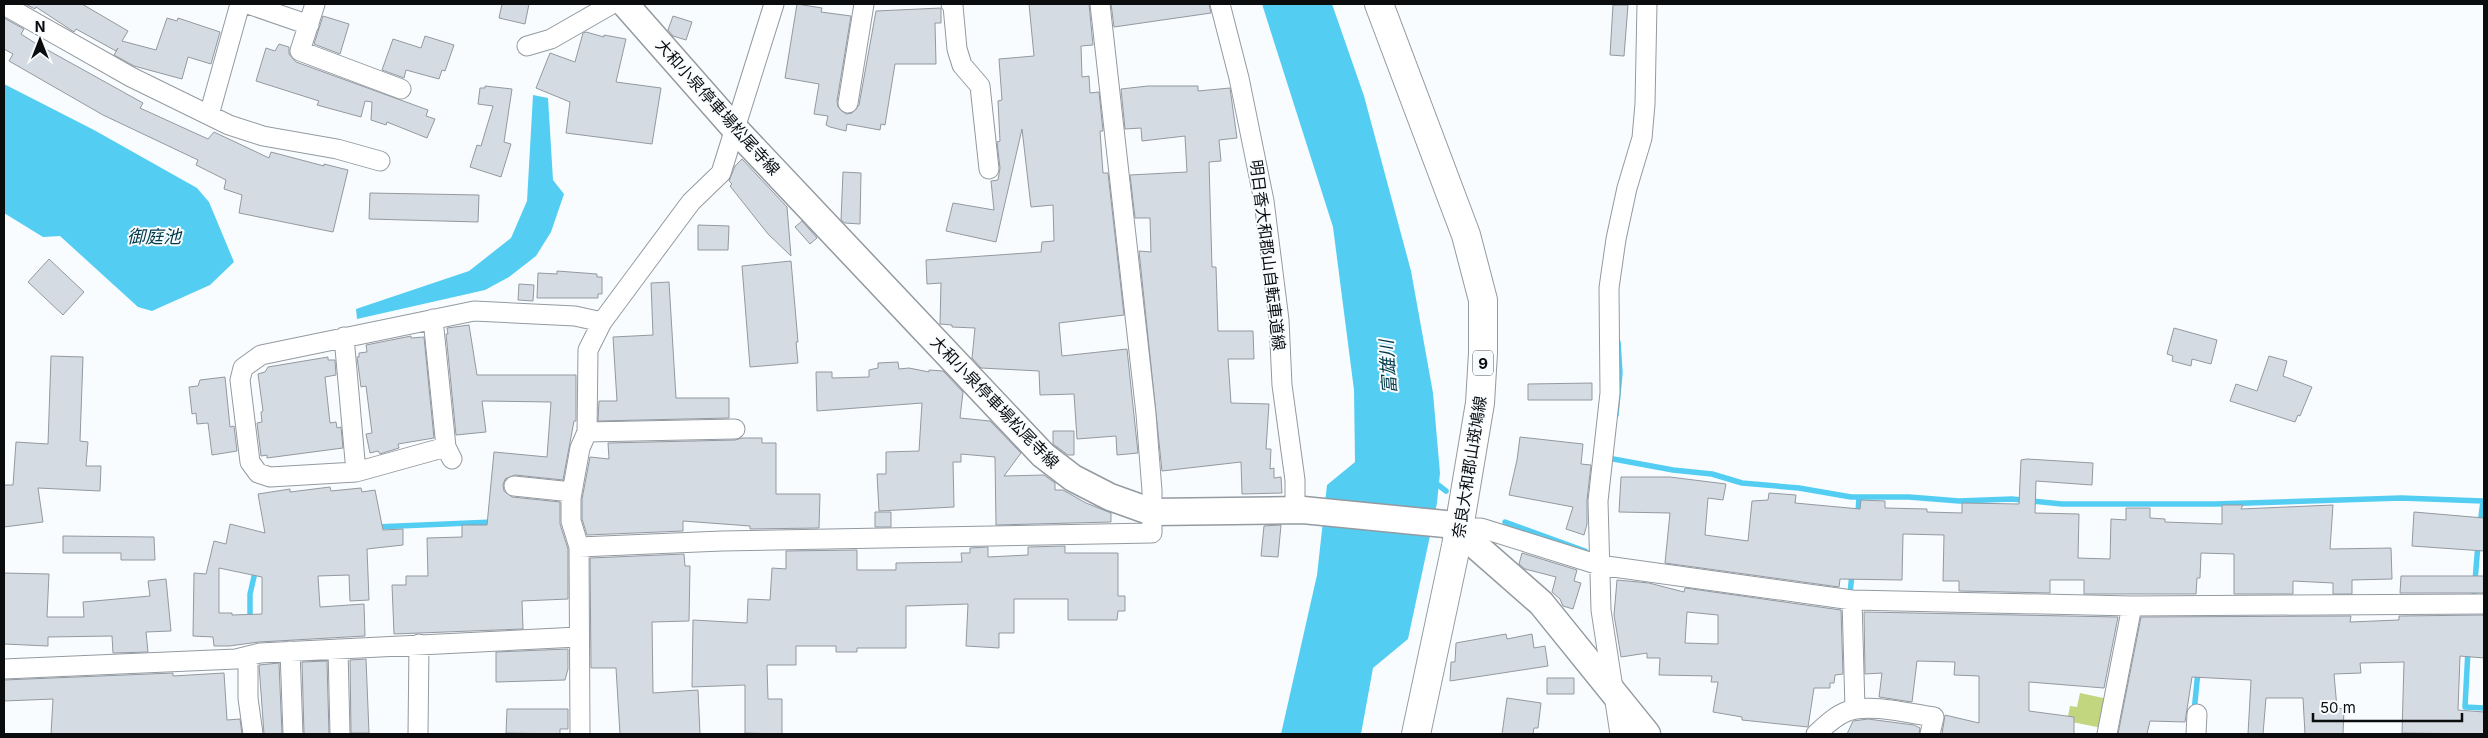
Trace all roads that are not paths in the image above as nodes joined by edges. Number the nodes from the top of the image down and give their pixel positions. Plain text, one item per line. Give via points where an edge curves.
1 (240, 4) edge
2 (248, 4) edge
3 (315, 4) edge
4 (612, 4) edge
5 (625, 4) edge
6 (774, 4) edge
7 (864, 4) edge
8 (951, 4) edge
9 (1100, 4) edge
10 (1220, 4) edge
11 (1379, 4) edge
12 (1647, 4) edge
13 (4, 5) edge
14 (309, 25) junction
15 (528, 46) dead end
16 (401, 89) dead end
17 (848, 103) dead end
18 (208, 115) junction
19 (736, 130) junction
20 (380, 161) dead end
21 (989, 169) dead end
22 (433, 319) junction
23 (602, 322) junction
24 (344, 337) junction
25 (735, 429) dead end
26 (587, 432) junction
27 (356, 472) junction
28 (514, 486) dead end
29 (572, 492) junction
30 (1299, 510) junction
31 (1152, 512) junction
32 (1452, 526) junction
33 (579, 547) junction
34 (1599, 565) junction
35 (1852, 600) junction
36 (2484, 604) edge
37 (2132, 606) junction
38 (578, 637) junction
39 (418, 644) junction
40 (338, 649) junction
41 (290, 651) junction
42 (248, 656) junction
43 (4, 669) edge
44 (1614, 694) junction
45 (1855, 709) junction
46 (2197, 714) dead end
47 (253, 734) edge
48 (293, 734) edge
49 (340, 734) edge
50 (418, 734) edge
51 (580, 734) edge
52 (1416, 734) edge
53 (1620, 734) edge
54 (1647, 734) edge
55 (1816, 734) edge
56 (1930, 734) edge
57 (2106, 734) edge
58 (2196, 734) edge

1 - 18 street
2 - 14 street
3 - 14 street
4 - 15 street via 551,39
5 - 19 main road, 大和小泉停車場松尾寺線
6 - 19 street
7 - 17 street
8 - 21 street via 962,65 980,86
9 - 31 street via 1146,414
10 - 30 street, 明日香大和郡山自転車道線 via 1264,201 1279,320 1282,385
11 - 32 main road, 奈良大和郡山斑鳩線 / 9 via 1466,235 1483,300 1480,403
12 - 34 street via 1642,138 1625,196 1610,288 1611,368 1598,501
13 - 18 street via 131,77
14 - 16 street via 300,51
18 - 20 street via 263,136 337,149
19 - 23 street via 721,173 691,202
19 - 31 main road, 大和小泉停車場松尾寺線 via 1044,455 1073,478 1110,497
22 - 23 street via 474,311 575,316
22 - 24 street
22 - 27 street via 449,453
23 - 26 street via 588,350
24 - 27 street
24 - 27 street via 261,355 243,368 240,380 250,462 258,473 270,477
25 - 26 street
26 - 29 street via 580,448
28 - 29 street
29 - 33 street via 571,521
30 - 31 main road, 大和小泉停車場松尾寺線
30 - 32 main road, 大和小泉停車場松尾寺線
31 - 33 street via 1152,533 722,541
32 - 34 street via 1481,528
32 - 44 main road via 1541,603
32 - 52 main road, 奈良大和郡山斑鳩線 / 9
33 - 38 street
34 - 35 street
34 - 44 street via 1600,610
35 - 37 street
35 - 45 street
36 - 37 street
37 - 57 street
38 - 39 street
38 - 51 street
39 - 40 street
39 - 50 street
40 - 41 street
40 - 49 street
41 - 42 street via 260,652
41 - 48 street
42 - 43 street via 236,660
42 - 47 street via 248,698
44 - 53 street
44 - 54 main road
45 - 55 street via 1828,723
45 - 56 street via 1934,717
46 - 58 street

